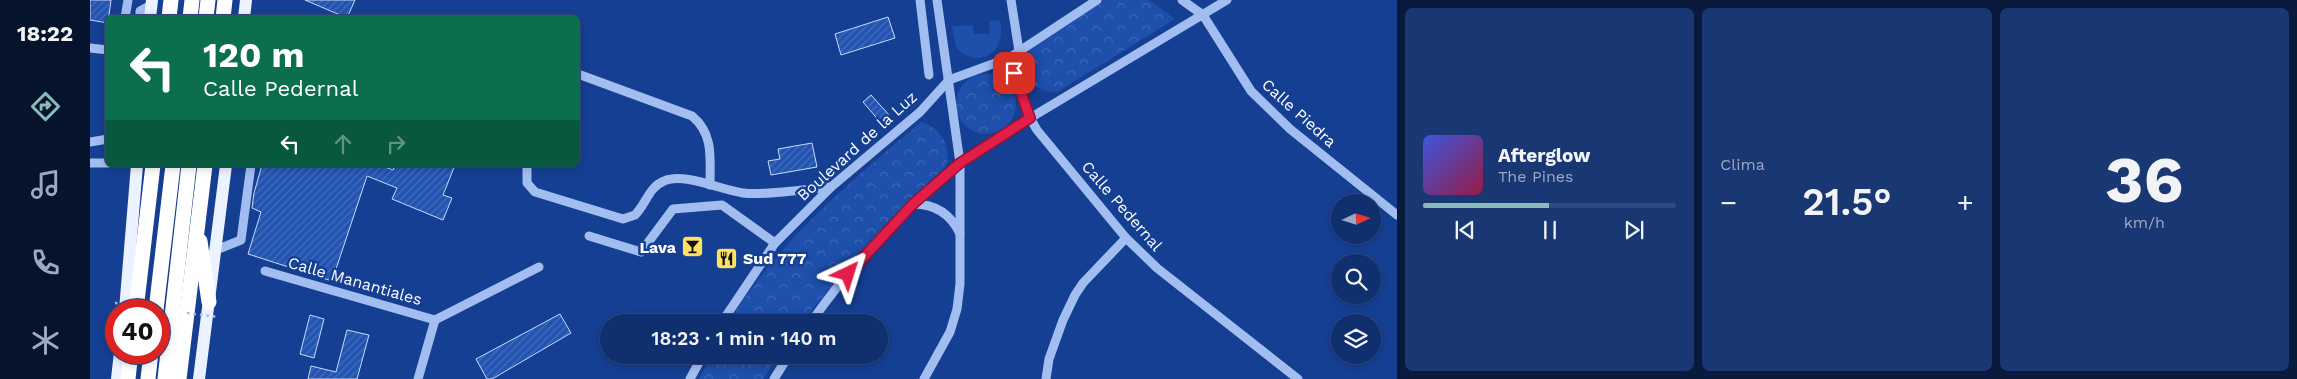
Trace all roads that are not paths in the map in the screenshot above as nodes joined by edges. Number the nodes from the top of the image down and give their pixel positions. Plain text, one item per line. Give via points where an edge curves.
1 (128, 0) edge
2 (171, 0) edge
3 (192, 0) edge
4 (208, 0) edge
5 (225, 0) edge
6 (246, 0) edge
7 (920, 0) edge
8 (937, 0) edge
9 (1011, 0) edge
10 (1097, 0) edge
11 (1182, 0) edge
12 (1227, 0) edge
13 (151, 8) edge
14 (126, 15) edge
15 (140, 15) edge
16 (169, 15) edge
17 (190, 15) edge
18 (206, 15) edge
19 (223, 15) edge
20 (244, 15) edge
21 (1203, 15) junction
22 (90, 48) edge
23 (105, 50) edge
24 (1019, 51) junction
25 (1009, 58) junction
26 (580, 75) edge
27 (929, 75) dead end
28 (948, 80) junction
29 (1030, 118) junction
30 (105, 140) edge
31 (90, 142) edge
32 (90, 163) edge
33 (105, 163) edge
34 (960, 163) junction
35 (138, 167) edge
36 (153, 167) edge
37 (173, 167) edge
38 (189, 167) edge
39 (205, 167) edge
40 (226, 167) edge
41 (251, 167) edge
42 (527, 167) edge
43 (710, 185) junction
44 (831, 187) junction
45 (913, 204) junction
46 (1397, 215) edge
47 (198, 221) junction
48 (589, 236) dead end
49 (961, 236) junction
50 (1126, 238) junction
51 (775, 243) junction
52 (216, 250) junction
53 (539, 267) dead end
54 (265, 271) dead end
55 (126, 299) edge
56 (137, 299) edge
57 (157, 299) edge
58 (209, 302) junction
59 (727, 314) edge
60 (817, 314) edge
61 (435, 320) junction
62 (119, 364) edge
63 (130, 364) edge
64 (150, 364) edge
65 (698, 364) edge
66 (783, 364) edge
67 (117, 379) edge
68 (128, 379) edge
69 (148, 379) edge
70 (166, 379) edge
71 (179, 379) edge
72 (199, 379) edge
73 (418, 379) edge
74 (690, 379) edge
75 (774, 379) edge
76 (924, 379) edge
77 (1046, 379) edge
78 (1298, 379) edge

1 - 14 street
2 - 16 highway
3 - 17 highway
4 - 18 highway
5 - 19 highway
6 - 20 main road
7 - 27 street
8 - 28 street
9 - 24 street
10 - 24 street, Boulevard de la Luz
11 - 21 street
12 - 21 street
13 - 15 street via 140,11
21 - 29 street
21 - 46 street, Calle Piedra via 1251,91 1290,128
22 - 23 street
24 - 25 street, Boulevard de la Luz
25 - 28 street, Boulevard de la Luz
25 - 29 street, Calle Pedernal
26 - 43 street via 692,116 702,126 709,141
28 - 34 street
28 - 44 street, Boulevard de la Luz via 920,112
29 - 34 street
29 - 50 street, Calle Pedernal
30 - 31 street
32 - 33 street
34 - 45 street
34 - 49 street
35 - 55 main road
36 - 56 highway
37 - 57 highway, bridge
38 - 70 highway, bridge
39 - 47 highway
40 - 52 main road
41 - 52 street via 241,240
42 - 43 street via 527,183 535,192 623,219 635,215 652,189 664,180 678,178
43 - 44 street via 745,194
44 - 51 street, Boulevard de la Luz
45 - 49 street via 930,206 945,213
45 - 60 street via 854,268
47 - 58 highway
47 - 71 highway
48 - 51 street via 640,252 673,209 722,205
49 - 76 street via 957,309 945,343
50 - 77 street via 1083,283 1076,295 1055,342
50 - 78 street, Calle Pedernal via 1165,275
51 - 59 street, Boulevard de la Luz
52 - 58 main road
53 - 61 street
54 - 61 street, Calle Manantiales
58 - 72 main road
61 - 73 street, Calle Manantiales
62 - 67 main road
63 - 68 highway
64 - 69 highway
65 - 74 street
66 - 75 street

